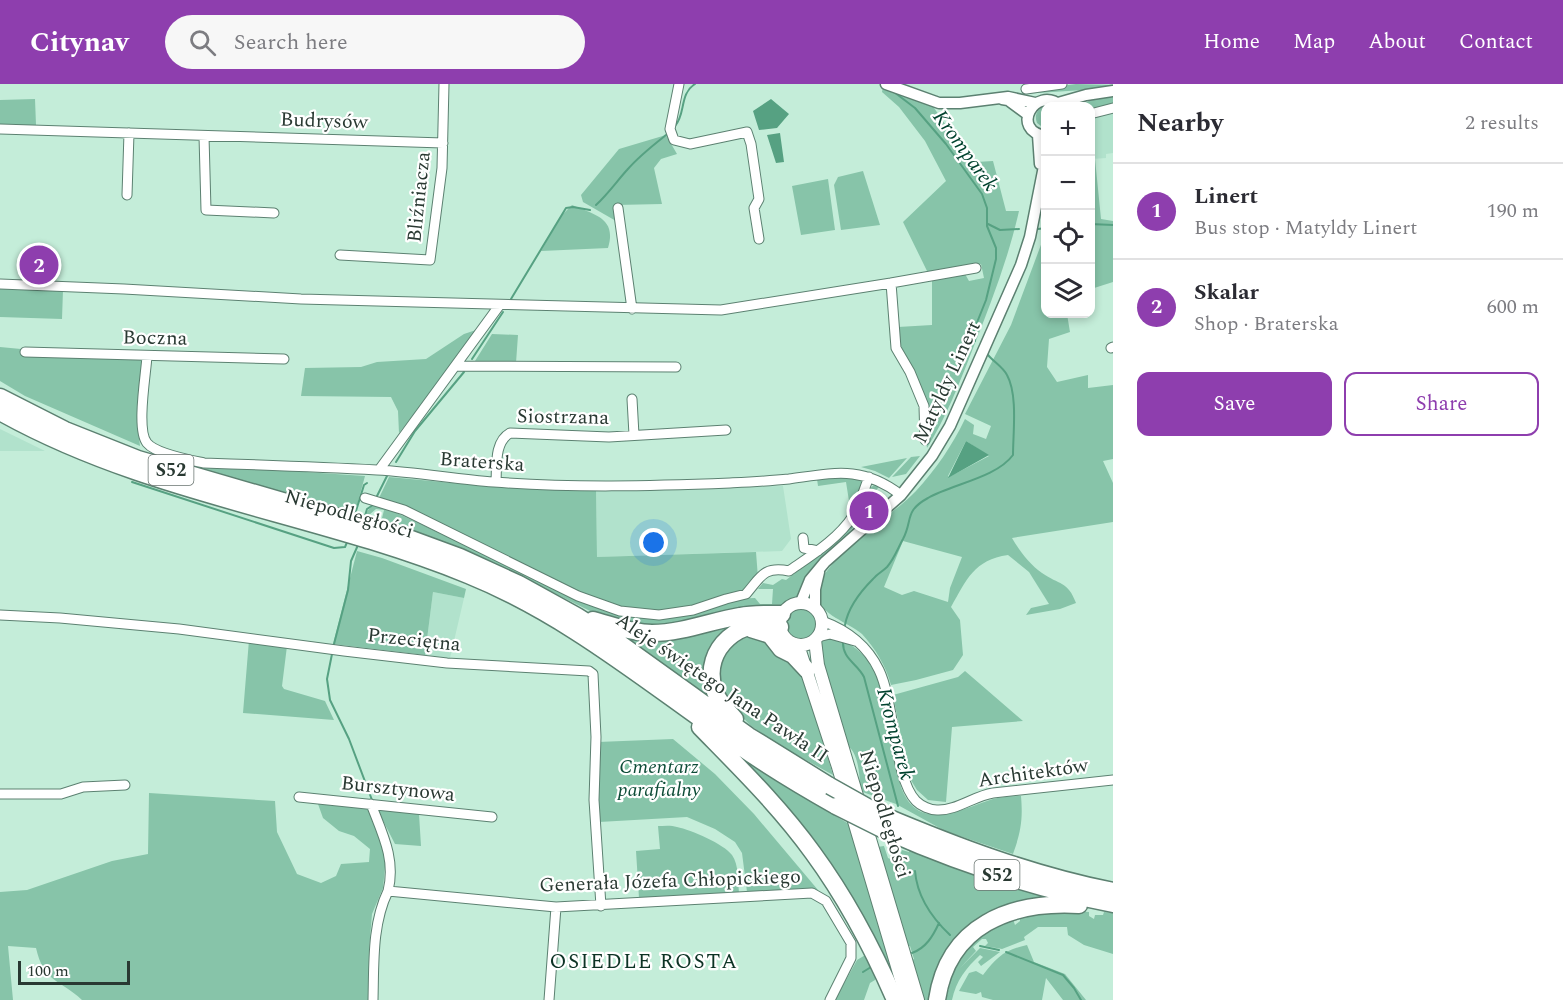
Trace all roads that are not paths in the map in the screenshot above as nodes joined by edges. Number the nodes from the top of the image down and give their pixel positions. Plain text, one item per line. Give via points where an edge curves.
1 (444, 84) edge
2 (679, 84) edge
3 (886, 84) edge
4 (1062, 84) edge
5 (1026, 89) dead end
6 (1113, 91) edge
7 (1095, 94) junction
8 (992, 98) junction
9 (1054, 102) edge
10 (1065, 102) edge
11 (1082, 102) edge
12 (1035, 103) junction
13 (1113, 108) edge
14 (1095, 113) edge
15 (1027, 114) junction
16 (0, 129) edge
17 (129, 133) junction
18 (1041, 135) edge
19 (204, 136) junction
20 (443, 143) junction
21 (1041, 185) edge
22 (127, 195) dead end
23 (618, 207) dead end
24 (274, 213) dead end
25 (759, 239) dead end
26 (340, 255) dead end
27 (976, 268) dead end
28 (891, 283) junction
29 (0, 284) edge
30 (499, 306) junction
31 (632, 309) junction
32 (25, 352) dead end
33 (147, 356) junction
34 (284, 359) dead end
35 (457, 366) junction
36 (676, 367) dead end
37 (0, 397) edge
38 (632, 399) dead end
39 (0, 412) edge
40 (726, 430) dead end
41 (634, 435) junction
42 (925, 440) dead end
43 (379, 470) junction
44 (869, 477) junction
45 (496, 482) junction
46 (901, 495) junction
47 (365, 498) dead end
48 (860, 498) junction
49 (850, 506) dead end
50 (348, 527) junction
51 (366, 532) junction
52 (802, 538) dead end
53 (818, 551) junction
54 (821, 566) junction
55 (801, 602) junction
56 (815, 608) junction
57 (0, 615) edge
58 (577, 616) junction
59 (781, 621) junction
60 (822, 621) junction
61 (744, 628) junction
62 (816, 638) junction
63 (860, 643) junction
64 (798, 645) junction
65 (807, 670) junction
66 (668, 694) junction
67 (749, 736) junction
68 (1113, 780) edge
69 (125, 786) dead end
70 (0, 794) edge
71 (299, 797) dead end
72 (371, 804) junction
73 (492, 816) dead end
74 (388, 891) junction
75 (1113, 891) edge
76 (1113, 905) edge
77 (601, 906) junction
78 (556, 907) junction
79 (373, 1000) edge
80 (549, 1000) edge
81 (830, 1000) edge
82 (895, 1000) edge
83 (907, 1000) edge
84 (918, 1000) edge
85 (937, 1000) edge

1 - 20 street, Bliźniacza
2 - 25 street via 670,129 674,140 690,144 747,132 759,199 754,208
3 - 8 street via 939,103
4 - 5 street
6 - 7 street
7 - 10 street
7 - 11 street
8 - 12 street
8 - 15 street via 1008,100
9 - 12 street via 1049,99
12 - 15 street
13 - 14 street
15 - 18 street via 1029,126
16 - 17 street, Budrysów
17 - 19 street, Budrysów
17 - 22 street
19 - 20 street, Budrysów
19 - 24 street via 206,210
20 - 26 street, Bliźniacza via 430,260
21 - 46 street, Matyldy Linert via 1021,265 950,426
23 - 31 street
27 - 28 street
28 - 31 street via 721,310
28 - 42 street via 896,348 924,406
29 - 30 street
30 - 31 street
30 - 35 street
32 - 33 street, Boczna
33 - 34 street, Boczna
33 - 43 street, Braterska via 142,425 146,442 153,448 204,463
35 - 36 street
35 - 43 street
37 - 50 highway, Niepodległości / S52 via 64,430 138,459
38 - 41 street, Siostrzana
39 - 50 highway, Niepodległości / S52 via 44,436 140,474
40 - 41 street, Siostrzana
41 - 45 street, Siostrzana via 510,433 499,445
43 - 45 street, Braterska
44 - 45 street, Braterska via 835,473 768,481 647,486
44 - 46 street, Braterska
44 - 48 street
46 - 54 street, Matyldy Linert
47 - 53 street via 404,510 578,596 620,611 659,615 693,610 746,594 768,571 789,571
48 - 49 street
48 - 53 street via 848,523
50 - 51 highway, Niepodległości / S52
51 - 58 highway, Niepodległości / S52 via 433,547 527,588
51 - 66 highway, Niepodległości / S52 via 540,610
52 - 53 street via 804,548
54 - 55 street, Matyldy Linert
54 - 56 street
55 - 56 main road
55 - 59 main road via 792,604
56 - 60 main road
57 - 77 street, Przeciętna via 179,629 447,663 588,671 593,674 594,800
58 - 59 highway via 651,633 762,613
58 - 67 highway, Aleje świętego Jana Pawła II / S52
59 - 61 highway
59 - 64 main road via 784,637
60 - 62 main road
60 - 63 street, Architektów via 849,632
61 - 65 highway via 770,635
61 - 67 highway via 733,633 717,651 711,676 722,703
62 - 63 street via 830,634
62 - 64 main road
62 - 84 main road, Niepodległości via 818,666
63 - 68 street, Architektów via 872,657 887,693 909,791 926,808 948,809 993,793
64 - 65 main road, Niepodległości
65 - 83 main road, Niepodległości
66 - 76 highway, Aleje świętego Jana Pawła II / S52, bridge via 747,752 886,831 993,874
66 - 82 highway via 762,790 813,852 879,963
67 - 75 highway, Aleje świętego Jana Pawła II / S52, bridge via 880,814 948,843 1017,867
69 - 70 street via 83,787 62,794
71 - 72 street, Bursztynowa
72 - 73 street, Bursztynowa
72 - 74 street via 390,855
74 - 78 street, Generała Józefa Chłopickiego
74 - 79 street via 375,942
76 - 85 highway via 1041,905 994,917 955,952 941,980
77 - 78 street, Generała Józefa Chłopickiego
77 - 81 street, Generała Józefa Chłopickiego via 812,893 826,901 851,943 851,958
78 - 80 street

